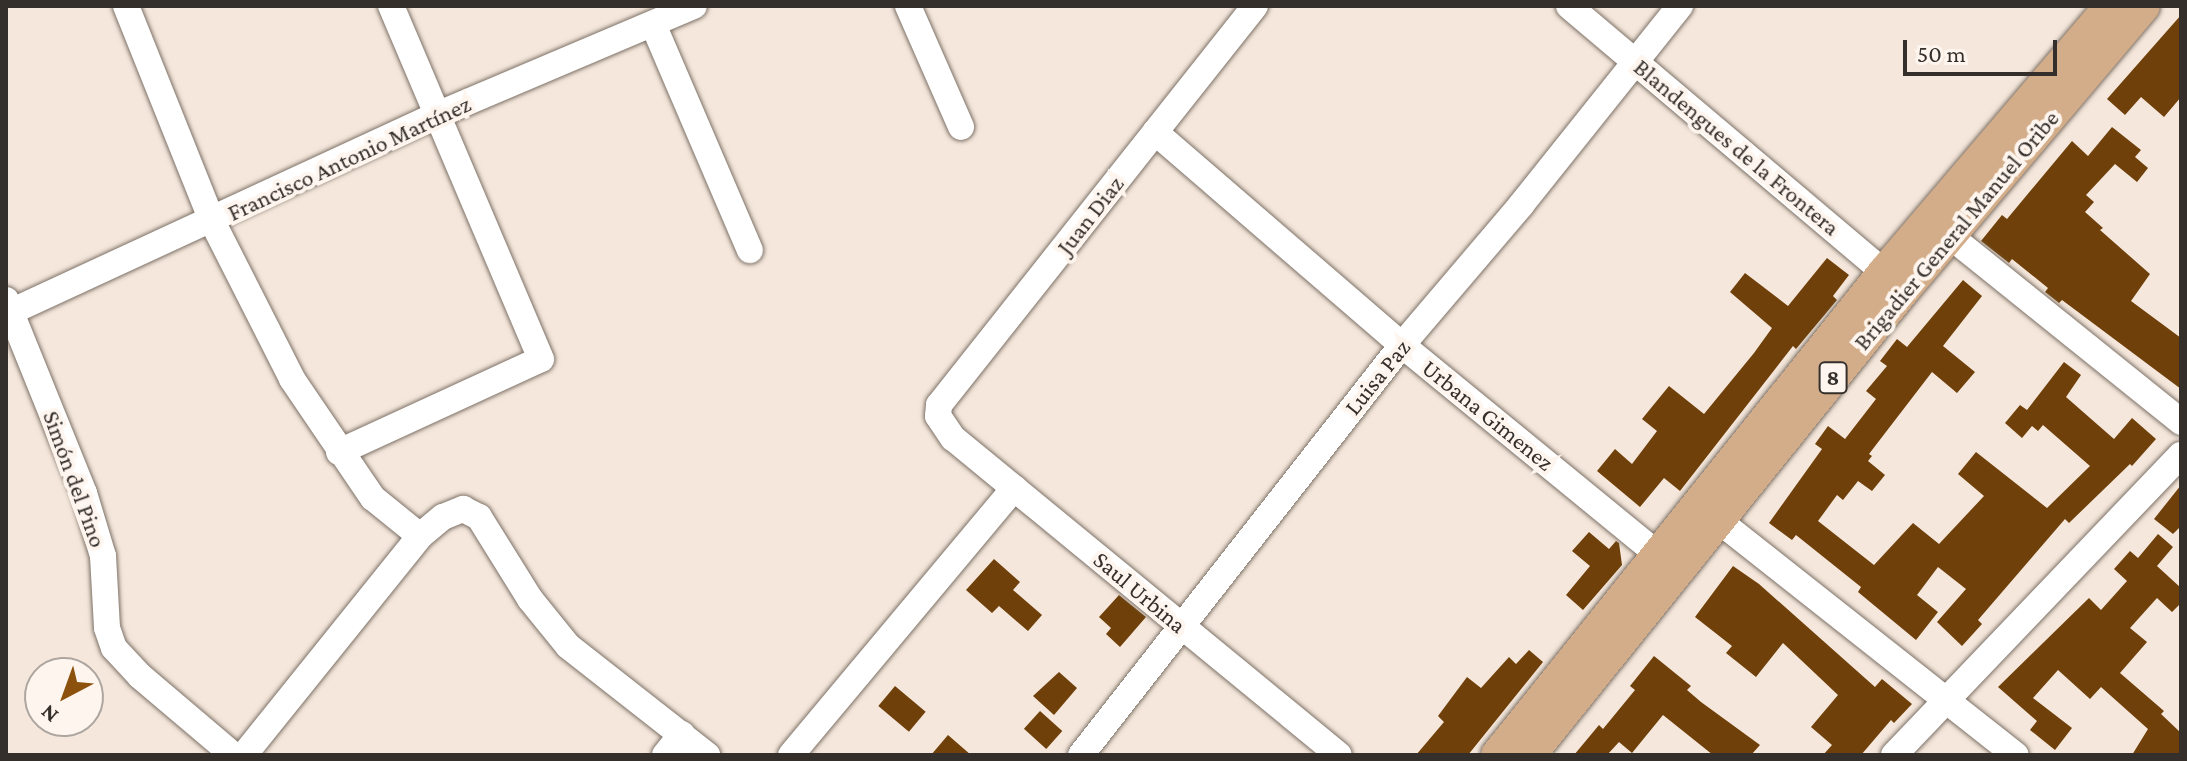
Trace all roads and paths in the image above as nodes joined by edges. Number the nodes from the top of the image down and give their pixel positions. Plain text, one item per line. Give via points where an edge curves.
1 (126, 6) edge
2 (391, 6) edge
3 (694, 6) edge
4 (908, 6) edge
5 (1255, 6) edge
6 (1569, 6) edge
7 (1680, 6) edge
8 (2110, 6) edge
9 (2144, 6) edge
10 (653, 24) junction
11 (1636, 62) junction
12 (437, 115) junction
13 (961, 127) dead end
14 (1155, 132) junction
15 (212, 221) junction
16 (1939, 228) junction
17 (750, 250) dead end
18 (1894, 281) junction
19 (8, 309) edge
20 (1402, 345) junction
21 (2181, 422) edge
22 (942, 427) joint
23 (339, 452) junction
24 (2181, 455) edge
25 (1014, 488) junction
26 (1708, 512) junction
27 (420, 536) junction
28 (1667, 562) junction
29 (1180, 625) junction
30 (1947, 699) junction
31 (673, 745) edge
32 (233, 755) edge
33 (244, 755) edge
34 (707, 755) edge
35 (791, 755) edge
36 (1081, 755) edge
37 (1339, 755) edge
38 (1497, 755) edge
39 (1530, 755) edge
40 (1894, 755) edge
41 (2015, 755) edge

1 - 15 street
2 - 12 street
3 - 10 street, Francisco Antonio Martínez
4 - 13 street
5 - 14 street, Juan Diaz
6 - 11 street, Blandengues de la Frontera
7 - 11 street, Luisa Paz
8 - 16 main road, Brigadier General Manuel Oribe / 8
9 - 16 main road, Brigadier General Manuel Oribe / 8
10 - 12 street, Francisco Antonio Martínez
10 - 17 street
11 - 18 street, Blandengues de la Frontera
11 - 20 street, Luisa Paz
12 - 15 street, Francisco Antonio Martínez
12 - 23 street via 541,359
14 - 20 street, Urbana Gimenez
14 - 22 street, Juan Diaz via 939,405
15 - 19 street, Francisco Antonio Martínez
15 - 23 street via 292,379
16 - 18 main road, Brigadier General Manuel Oribe / 8
16 - 21 street
18 - 26 main road, Brigadier General Manuel Oribe / 8
19 - 32 street, Simón del Pino via 84,493 103,556 107,628 114,648
20 - 28 street, Urbana Gimenez
20 - 29 street, Luisa Paz
22 - 25 street, Saul Urbina
23 - 27 street via 373,498
24 - 30 street
25 - 29 street, Saul Urbina
25 - 35 street
26 - 28 main road, Brigadier General Manuel Oribe / 8
26 - 30 street
27 - 31 street via 463,509 479,517 530,599 568,646
27 - 33 street
28 - 38 main road, Brigadier General Manuel Oribe / 8
28 - 39 main road, Brigadier General Manuel Oribe / 8
29 - 36 street, Luisa Paz
29 - 37 street, Saul Urbina
30 - 40 street
30 - 41 street
31 - 34 street

